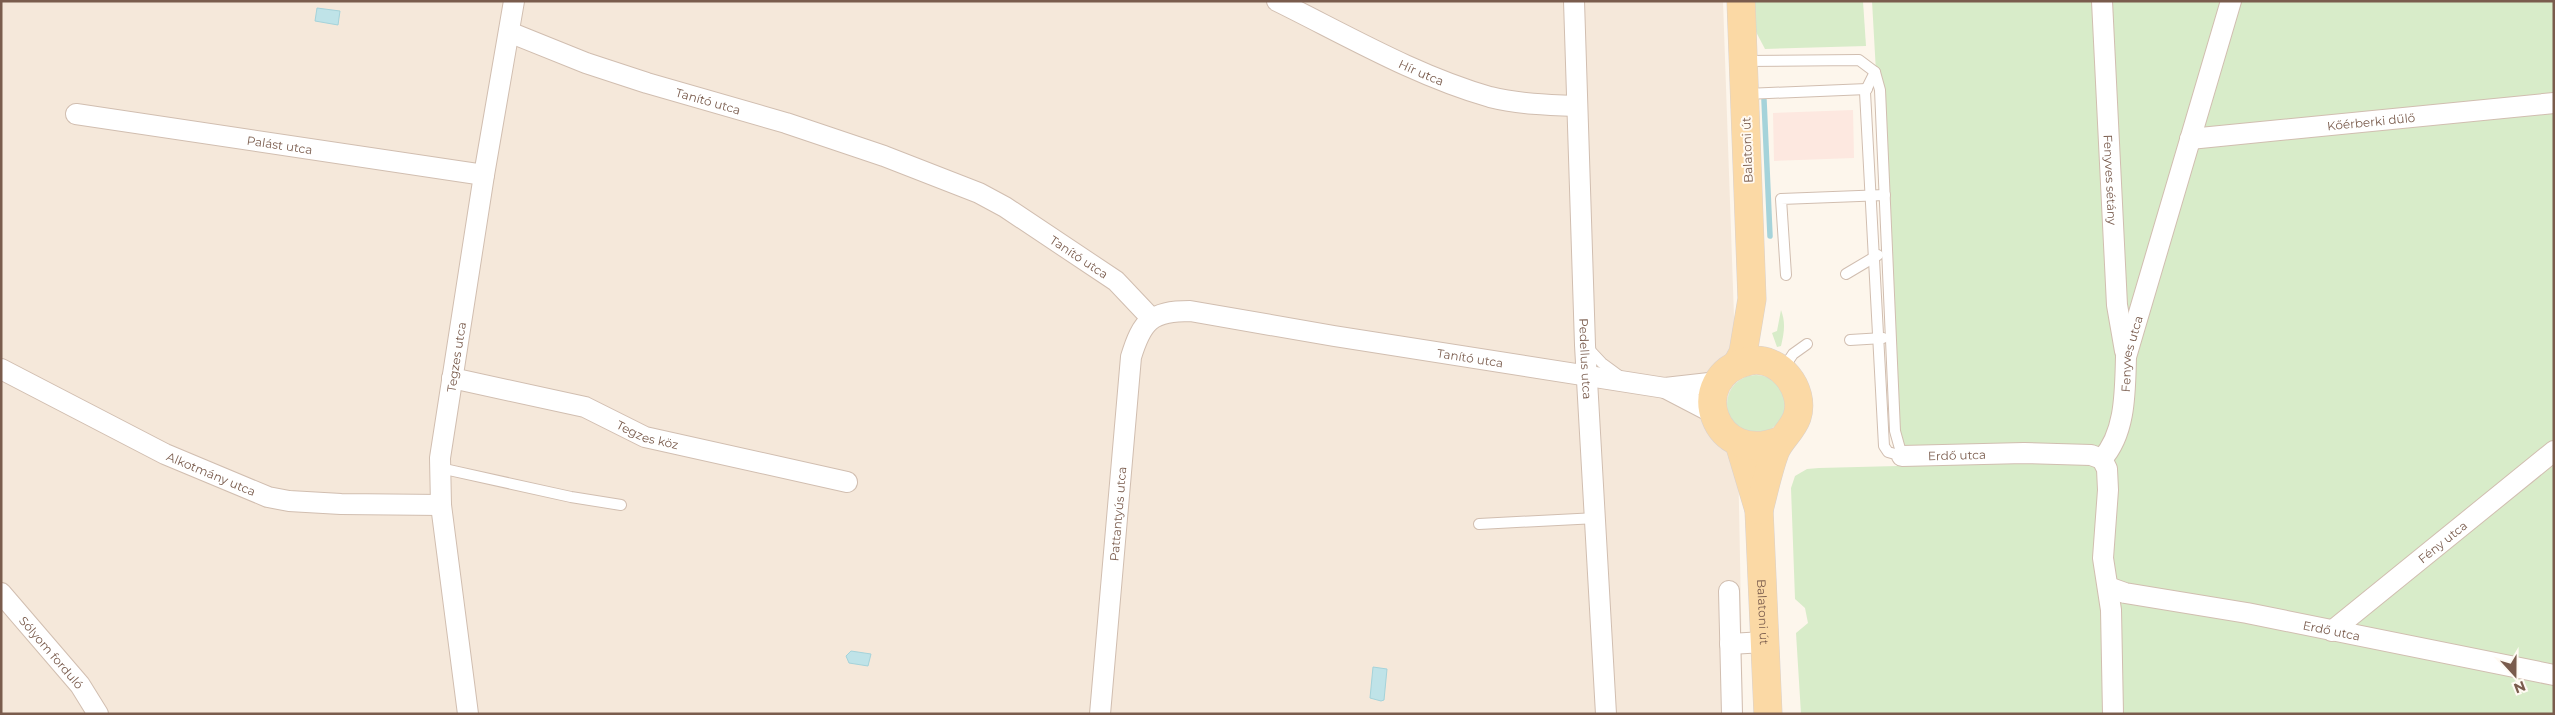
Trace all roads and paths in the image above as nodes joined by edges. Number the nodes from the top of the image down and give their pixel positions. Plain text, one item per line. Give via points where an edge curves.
1 (514, 1) edge
2 (1277, 1) edge
3 (1574, 1) edge
4 (1741, 1) edge
5 (2102, 1) edge
6 (2231, 1) edge
7 (508, 32) junction
8 (1744, 61) junction
9 (1875, 72) junction
10 (1867, 89) junction
11 (1745, 94) junction
12 (2554, 103) edge
13 (1577, 106) junction
14 (76, 114) dead end
15 (2190, 140) junction
16 (484, 175) junction
17 (1885, 195) junction
18 (1870, 196) junction
19 (1888, 252) junction
20 (1873, 257) junction
21 (1846, 274) dead end
22 (1786, 275) dead end
23 (1752, 299) junction
24 (1151, 318) junction
25 (1891, 337) junction
26 (1877, 338) junction
27 (1850, 340) dead end
28 (1585, 344) junction
29 (1807, 344) dead end
30 (2126, 357) junction
31 (1778, 367) junction
32 (1, 369) edge
33 (1727, 373) junction
34 (1588, 376) junction
35 (452, 378) junction
36 (1627, 382) junction
37 (1664, 388) junction
38 (1713, 412) junction
39 (1781, 440) junction
40 (1740, 443) junction
41 (2554, 451) edge
42 (1902, 456) junction
43 (2102, 459) junction
44 (440, 468) junction
45 (847, 482) dead end
46 (441, 505) junction
47 (621, 505) dead end
48 (1759, 510) junction
49 (1597, 518) junction
50 (1479, 524) dead end
51 (2108, 588) junction
52 (1729, 591) dead end
53 (1, 593) edge
54 (2332, 631) junction
55 (1764, 642) junction
56 (1730, 644) junction
57 (2554, 675) edge
58 (98, 714) edge
59 (468, 714) edge
60 (1100, 714) edge
61 (1606, 714) edge
62 (1732, 714) edge
63 (1768, 714) edge
64 (2113, 714) edge

1 - 7 street, Tegzes utca
2 - 13 street, Hír utca via 1413,68 1470,90 1514,102
3 - 13 street, Pedellus utca
4 - 8 main road, Balatoni út
5 - 30 street, Fenyves sétány via 2117,305
6 - 15 street, Fenyves utca
7 - 16 street, Tegzes utca
7 - 24 street, Tanító utca via 586,63 875,153 979,193 1116,281
8 - 9 lane via 1859,60
8 - 11 main road, Balatoni út
9 - 10 lane
9 - 17 lane via 1880,90
10 - 11 lane
10 - 18 lane
11 - 23 main road, Balatoni út
12 - 15 street, Kőérberki dűlő
13 - 28 street, Pedellus utca
14 - 16 street, Palást utca
15 - 30 street, Fenyves utca
16 - 35 street, Tegzes utca
17 - 18 lane
17 - 19 lane
18 - 20 lane
18 - 22 lane via 1781,199
19 - 20 lane
19 - 25 lane
20 - 21 lane
20 - 26 lane
23 - 31 main road, Balatoni út
23 - 33 main road, Balatoni út via 1742,353
24 - 34 street, Tanító utca via 1169,311 1190,311
24 - 60 street, Pattantyús utca via 1139,332 1131,358
25 - 26 lane
25 - 42 lane via 1895,432
26 - 27 lane
26 - 42 lane via 1884,446 1888,452
28 - 34 street, Pedellus utca
28 - 36 lane via 1602,363
29 - 31 lane
30 - 43 street, Fenyves utca via 2117,435 2111,450
31 - 33 main road via 1755,360
31 - 39 main road, Balatoni út via 1794,386 1799,400 1797,416
32 - 46 street, Alkotmány utca via 165,454 268,497 341,504
33 - 37 street, Tanító utca
33 - 38 main road, Balatoni út via 1712,402
34 - 36 street, Tanító utca
34 - 49 street, Pedellus utca
35 - 44 street, Tegzes utca
35 - 45 street, Tegzes köz via 585,408 645,437
36 - 37 street, Tanító utca
37 - 38 street, Tanító utca
38 - 40 main road via 1723,431
39 - 40 main road via 1768,445
39 - 48 main road, Balatoni út
40 - 48 main road, Balatoni út
41 - 54 street, Fény utca
42 - 43 street, Erdő utca via 2024,453 2091,455
43 - 51 street via 2107,469 2108,490 2104,558
44 - 46 street, Tegzes utca
44 - 47 lane
46 - 59 street, Tegzes utca
48 - 55 main road, Balatoni út
49 - 50 lane
49 - 61 street, Pedellus utca
51 - 54 street, Erdő utca
51 - 64 street
52 - 56 street
53 - 58 street, Sólyom forduló via 80,685
54 - 57 street, Erdő utca
55 - 56 street
55 - 63 main road, Balatoni út
56 - 62 street

